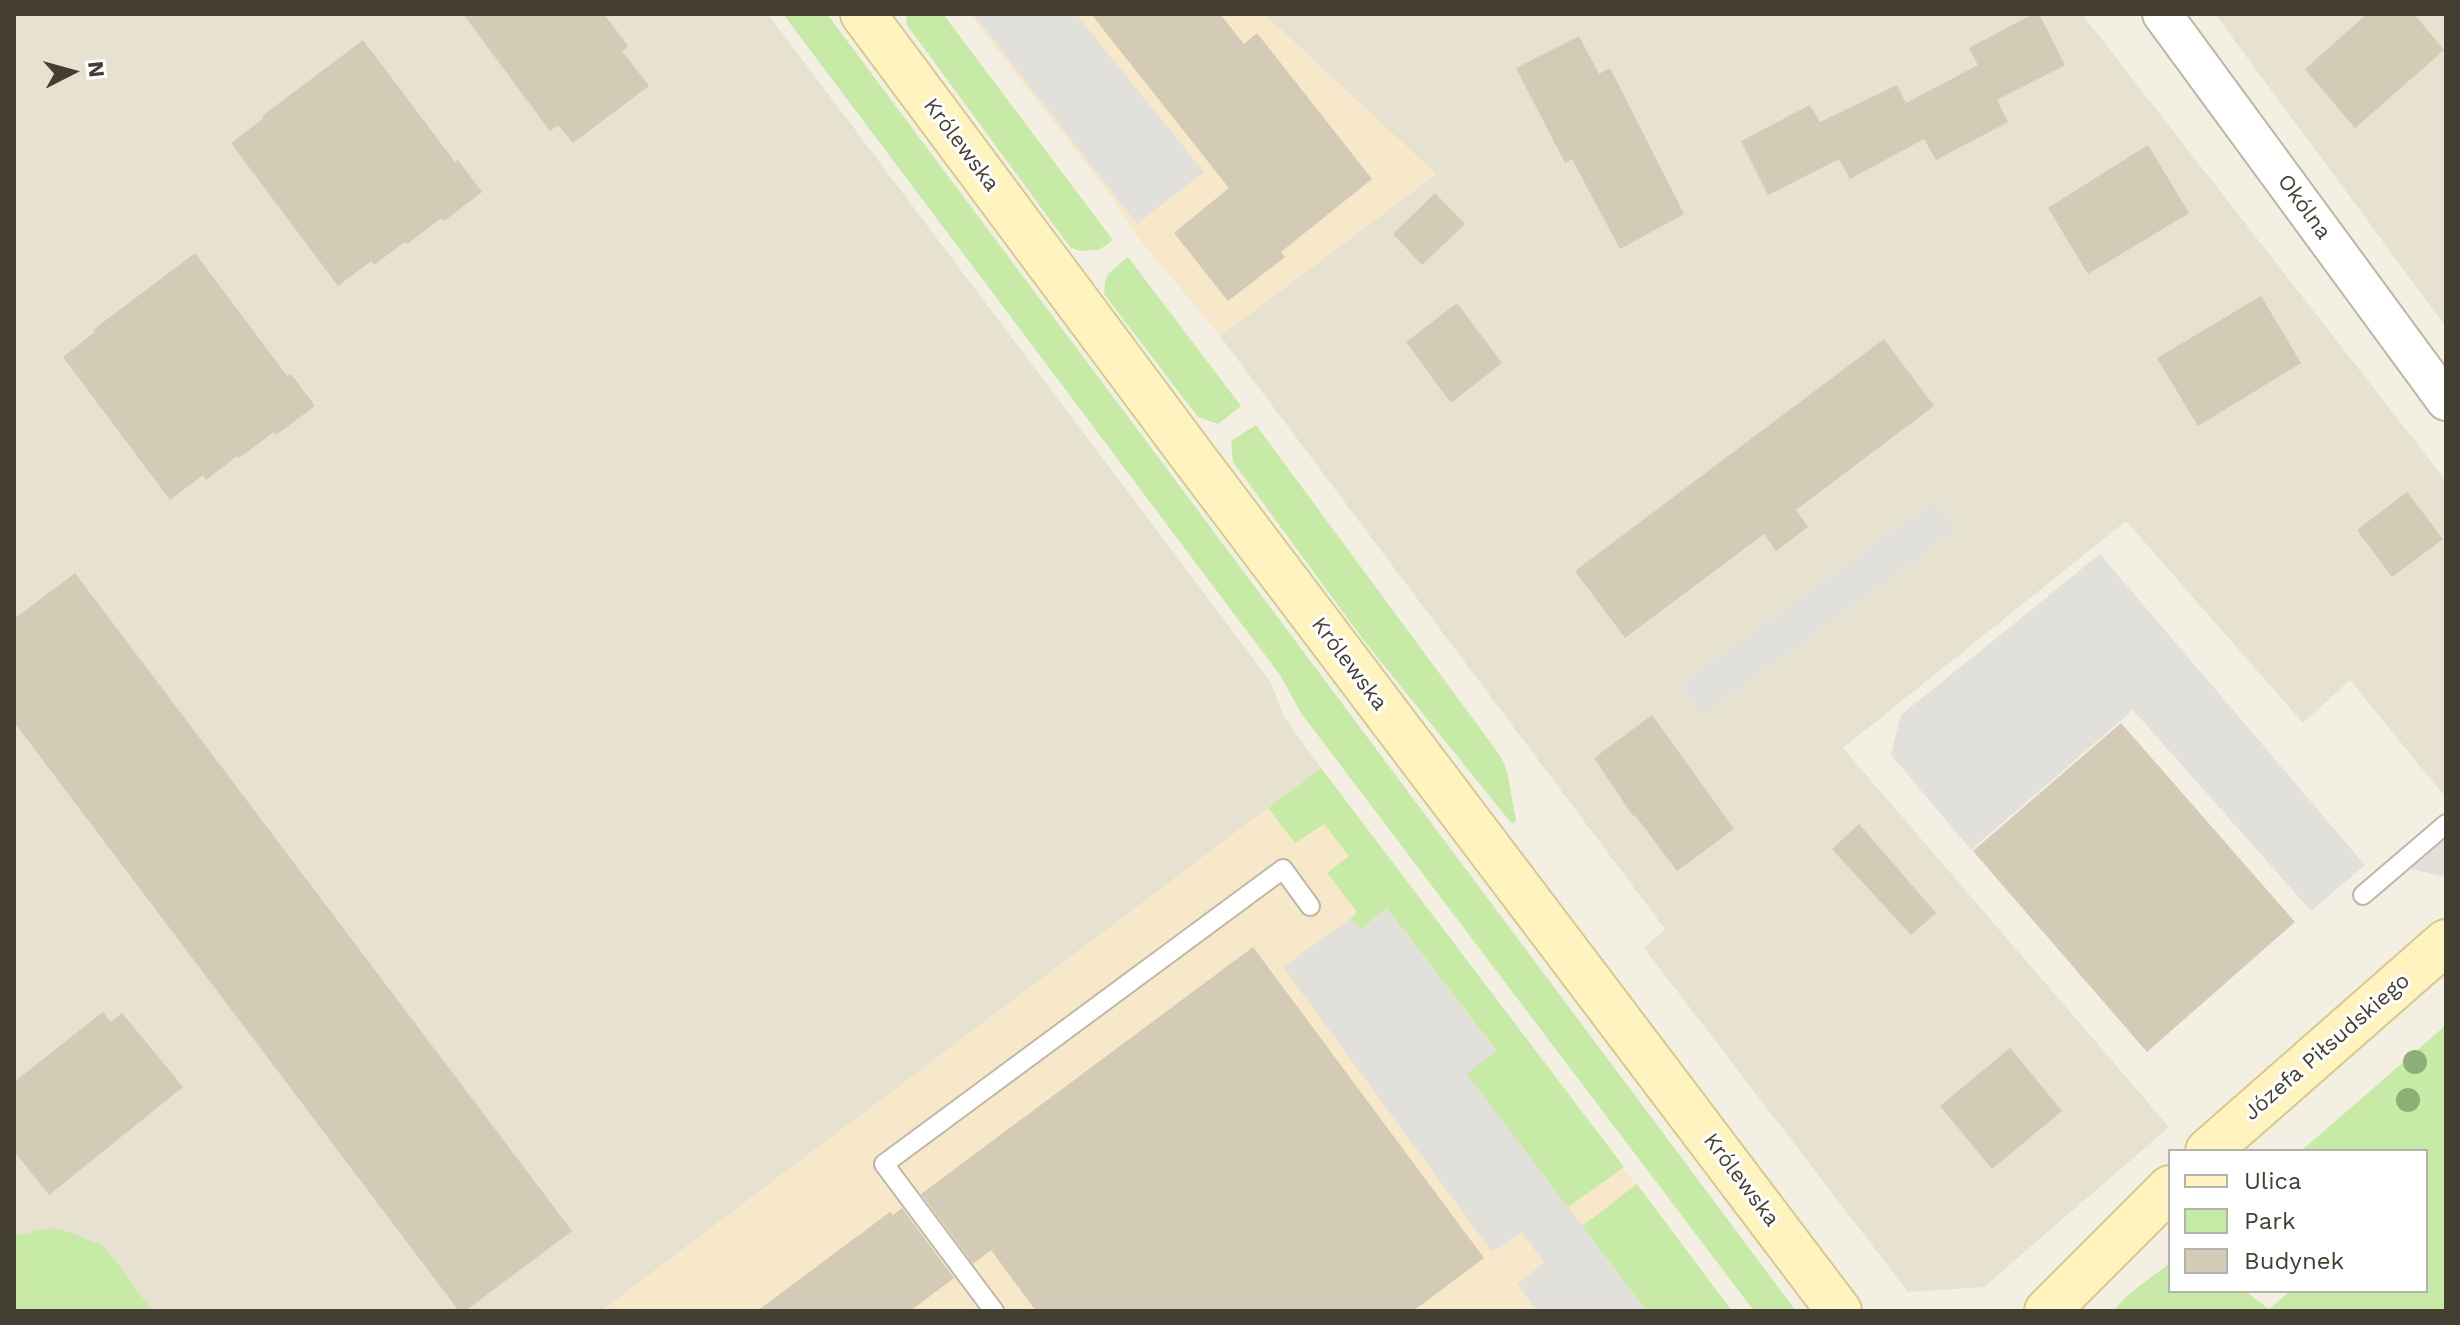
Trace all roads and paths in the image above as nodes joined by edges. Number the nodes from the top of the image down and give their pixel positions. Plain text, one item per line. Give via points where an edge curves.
1 (863, 14) edge
2 (2162, 14) edge
3 (2446, 401) edge
4 (2446, 824) edge
5 (2363, 895) dead end
6 (1310, 906) dead end
7 (2446, 942) edge
8 (2210, 1149) edge
9 (2168, 1190) edge
10 (994, 1311) edge
11 (1839, 1311) edge
12 (2047, 1311) edge

1 - 11 main road, Królewska
2 - 3 street, Okólna
4 - 5 lane
6 - 10 lane via 1283,869 884,1164
7 - 8 main road, Józefa Piłsudskiego
9 - 12 main road

